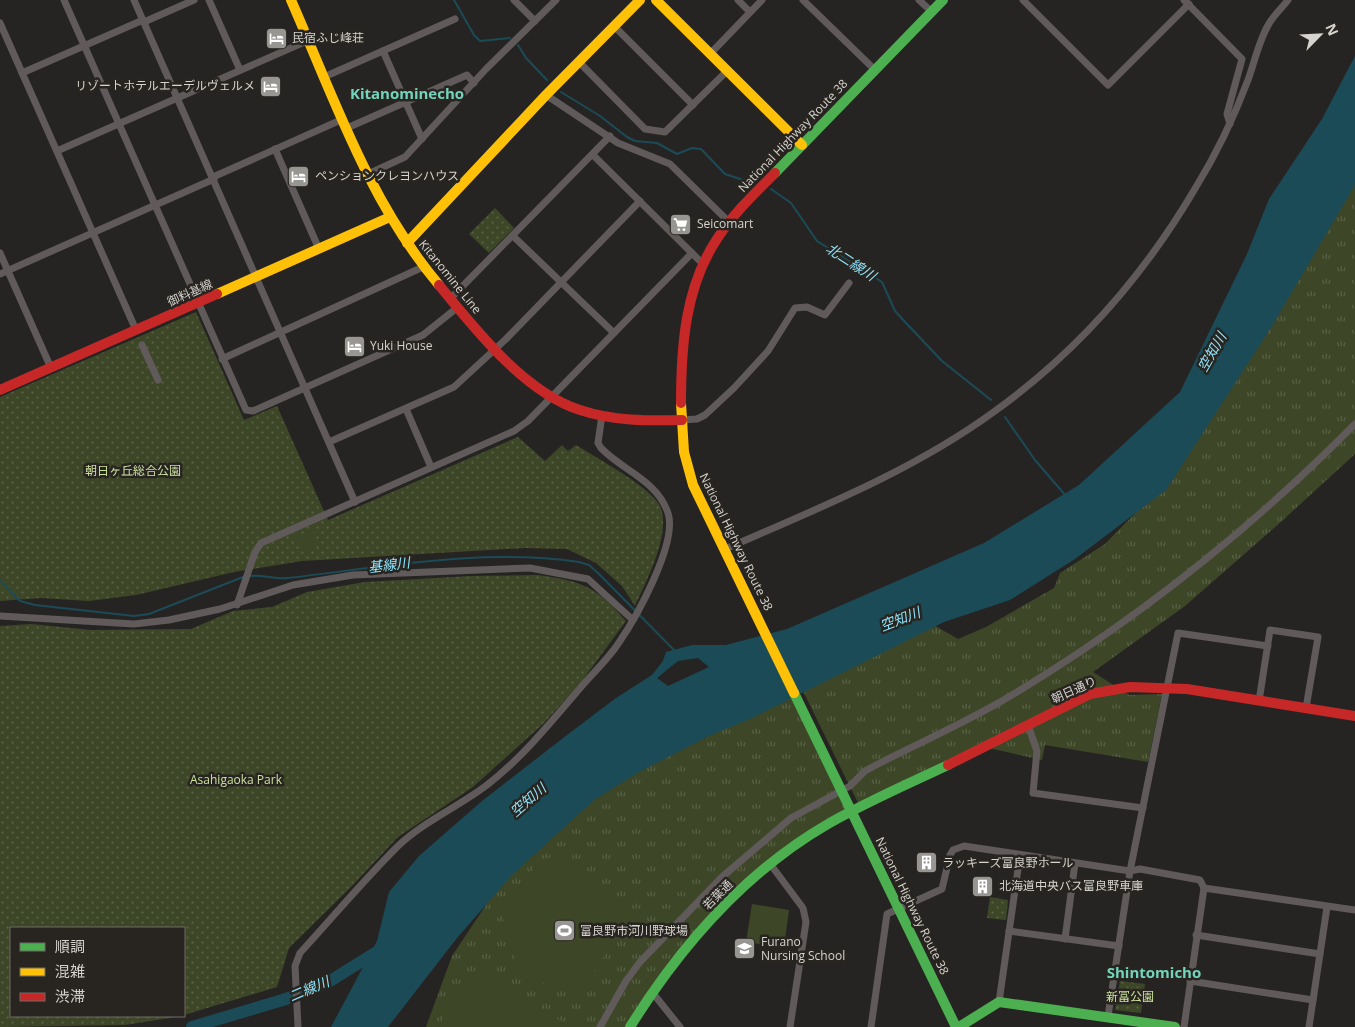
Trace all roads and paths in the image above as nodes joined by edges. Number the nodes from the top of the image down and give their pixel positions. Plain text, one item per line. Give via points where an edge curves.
1 (64, 0) edge
2 (134, 0) edge
3 (194, 0) edge
4 (209, 0) edge
5 (291, 0) edge
6 (514, 0) edge
7 (556, 0) edge
8 (640, 0) edge
9 (656, 0) edge
10 (738, 0) edge
11 (762, 0) edge
12 (803, 0) edge
13 (919, 0) edge
14 (943, 0) edge
15 (1023, 0) edge
16 (1288, 0) edge
17 (1186, 2) edge
18 (750, 12) junction
19 (932, 12) junction
20 (455, 19) dead end
21 (144, 21) junction
22 (535, 21) junction
23 (0, 23) edge
24 (614, 26) junction
25 (2, 35) edge
26 (308, 40) junction
27 (85, 45) junction
28 (384, 51) junction
29 (710, 54) junction
30 (579, 62) junction
31 (240, 70) junction
32 (875, 70) junction
33 (727, 71) junction
34 (22, 73) junction
35 (324, 77) junction
36 (474, 83) junction
37 (546, 95) junction
38 (178, 98) junction
39 (406, 102) junction
40 (693, 104) junction
41 (119, 124) junction
42 (345, 124) junction
43 (1230, 124) junction
44 (610, 136) junction
45 (422, 139) junction
46 (802, 145) junction
47 (275, 149) junction
48 (57, 151) junction
49 (592, 155) junction
50 (368, 174) junction
51 (214, 178) junction
52 (640, 201) junction
53 (154, 205) junction
54 (390, 217) junction
55 (729, 222) junction
56 (93, 233) junction
57 (513, 236) junction
58 (407, 243) junction
59 (319, 249) junction
60 (0, 252) edge
61 (692, 253) junction
62 (703, 264) junction
63 (423, 267) junction
64 (8, 271) junction
65 (0, 274) edge
66 (256, 277) junction
67 (562, 283) junction
68 (849, 283) dead end
69 (450, 299) junction
70 (197, 303) junction
71 (458, 307) junction
72 (136, 330) junction
73 (281, 333) junction
74 (614, 333) junction
75 (142, 345) dead end
76 (495, 348) junction
77 (222, 359) junction
78 (51, 368) junction
79 (158, 380) dead end
80 (305, 387) junction
81 (0, 390) edge
82 (551, 397) junction
83 (406, 409) junction
84 (602, 415) junction
85 (682, 420) junction
86 (1355, 424) edge
87 (329, 442) junction
88 (431, 467) junction
89 (355, 502) junction
90 (725, 549) junction
91 (237, 605) junction
92 (0, 616) edge
93 (633, 620) junction
94 (1268, 646) junction
95 (1169, 687) junction
96 (1259, 701) junction
97 (1306, 708) junction
98 (1355, 716) edge
99 (1028, 725) junction
100 (841, 788) junction
101 (1143, 808) junction
102 (853, 813) junction
103 (1020, 855) junction
104 (1075, 863) junction
105 (771, 865) junction
106 (1130, 871) junction
107 (1204, 888) junction
108 (1327, 907) junction
109 (899, 908) junction
110 (1355, 910) edge
111 (1009, 931) junction
112 (1196, 935) junction
113 (1065, 939) junction
114 (1119, 946) junction
115 (1320, 954) junction
116 (1190, 981) junction
117 (652, 992) junction
118 (1313, 1000) junction
119 (998, 1002) junction
120 (1108, 1016) junction
121 (298, 1027) edge
122 (600, 1027) edge
123 (630, 1027) edge
124 (680, 1027) edge
125 (790, 1027) edge
126 (871, 1027) edge
127 (958, 1027) edge
128 (1106, 1027) edge
129 (1175, 1027) edge
130 (1184, 1027) edge
131 (1309, 1027) edge

1 - 27 street
2 - 21 street
3 - 21 street
4 - 31 street
5 - 26 main road, Kitanomine Line
6 - 22 street
7 - 22 street
8 - 24 main road
9 - 29 main road
10 - 18 street
11 - 18 street
12 - 32 street
13 - 19 street
14 - 19 main road, National Highway Route 38
15 - 17 street via 1108,85
16 - 43 street via 1270,23
17 - 43 street via 1242,59 1227,114
18 - 29 street
19 - 32 main road, National Highway Route 38
20 - 28 street
21 - 27 street
21 - 38 street
22 - 36 street
23 - 25 street
24 - 30 main road
24 - 40 street
25 - 34 street
26 - 31 street
26 - 35 main road, Kitanomine Line
27 - 34 street
27 - 41 street
28 - 35 street
28 - 39 street
29 - 33 main road
30 - 37 main road
30 - 40 street via 645,128 665,132
31 - 38 street
32 - 46 main road, National Highway Route 38
33 - 40 street
33 - 46 main road
34 - 48 street
35 - 42 main road, Kitanomine Line
36 - 39 street via 467,75
36 - 45 street
37 - 44 street
37 - 58 main road
38 - 41 street
38 - 51 street
39 - 42 street
39 - 45 street
41 - 48 street
41 - 53 street
42 - 47 street
42 - 50 main road, Kitanomine Line
43 - 90 street via 1196,187 1150,257 1114,302 1041,376 993,413 899,469 802,517
44 - 49 street
44 - 55 street via 630,149 670,164
45 - 50 street via 405,157
46 - 55 main road, National Highway Route 38
47 - 51 street
47 - 59 street
48 - 56 street
49 - 52 street
49 - 57 street
50 - 54 main road, Kitanomine Line
51 - 53 street
51 - 66 street
52 - 61 street
52 - 67 street
53 - 56 street
53 - 70 street
54 - 58 main road, Kitanomine Line
54 - 59 main road, 御料基線
55 - 62 main road, National Highway Route 38
56 - 64 street
56 - 72 street
57 - 67 street
57 - 69 street
58 - 63 main road, Kitanomine Line
59 - 66 main road, 御料基線
60 - 64 street
61 - 62 street
61 - 74 street
62 - 85 main road, National Highway Route 38 via 687,322
63 - 69 main road, Kitanomine Line
63 - 73 street
64 - 65 street
64 - 78 street
66 - 70 main road, 御料基線
66 - 73 street
67 - 74 street
67 - 76 street
68 - 85 street via 825,314 808,307 795,308 768,351 734,388 705,415
69 - 71 main road, Kitanomine Line
70 - 72 main road, 御料基線
70 - 77 street
71 - 76 main road, Kitanomine Line
71 - 80 street via 423,335
72 - 78 main road, 御料基線
73 - 77 street
73 - 80 street
74 - 82 street
75 - 79 street
76 - 82 main road, Kitanomine Line via 532,384
76 - 83 street via 454,387
77 - 80 street via 246,410 253,410
78 - 81 main road, 御料基線
80 - 87 street
82 - 84 main road, Kitanomine Line via 576,409
82 - 88 street via 514,431
83 - 87 street
83 - 88 street
84 - 85 main road, Kitanomine Line
84 - 93 street via 598,443 601,448 650,484 668,514 669,538
85 - 90 main road, National Highway Route 38 via 688,470
86 - 100 street via 1273,503 1186,575 1122,622 1012,696 878,764
87 - 89 street
88 - 89 street
89 - 91 street via 261,543 254,552
90 - 100 main road, National Highway Route 38
91 - 92 street via 134,624
91 - 93 street via 293,585 353,575 530,568 588,579
93 - 121 street via 617,646 546,728 488,784 413,834 360,884 300,953 295,973
94 - 95 street via 1178,633
94 - 96 street
94 - 97 street via 1270,630 1318,638
95 - 96 main road, 朝日通り
95 - 99 main road, 朝日通り via 1136,685 1110,688 1090,694
95 - 101 street
96 - 97 main road, 朝日通り
97 - 98 main road, 朝日通り
99 - 101 street via 1037,751 1033,793
99 - 102 main road, 朝日通り
100 - 102 main road, National Highway Route 38
100 - 122 street via 791,818 722,877 640,962
101 - 106 street
102 - 105 main road, 若葉通 via 811,834
102 - 109 main road, National Highway Route 38
103 - 104 street
103 - 109 street via 959,846 950,855 942,889
103 - 111 street
104 - 106 street
104 - 113 street
105 - 117 main road, 若葉通 via 716,913
105 - 125 street via 803,908 806,922
106 - 107 street via 1140,869 1200,880
106 - 114 street
107 - 108 street
107 - 112 street
108 - 110 street
108 - 115 street
109 - 126 street via 887,914
109 - 127 main road, National Highway Route 38
111 - 113 street
111 - 119 street
112 - 115 street
112 - 116 street
113 - 114 street
114 - 120 street
115 - 118 street
116 - 118 street
116 - 130 street
117 - 123 main road, 若葉通
117 - 124 street
118 - 131 street
119 - 120 main road
119 - 127 main road
120 - 128 main road
120 - 129 main road

